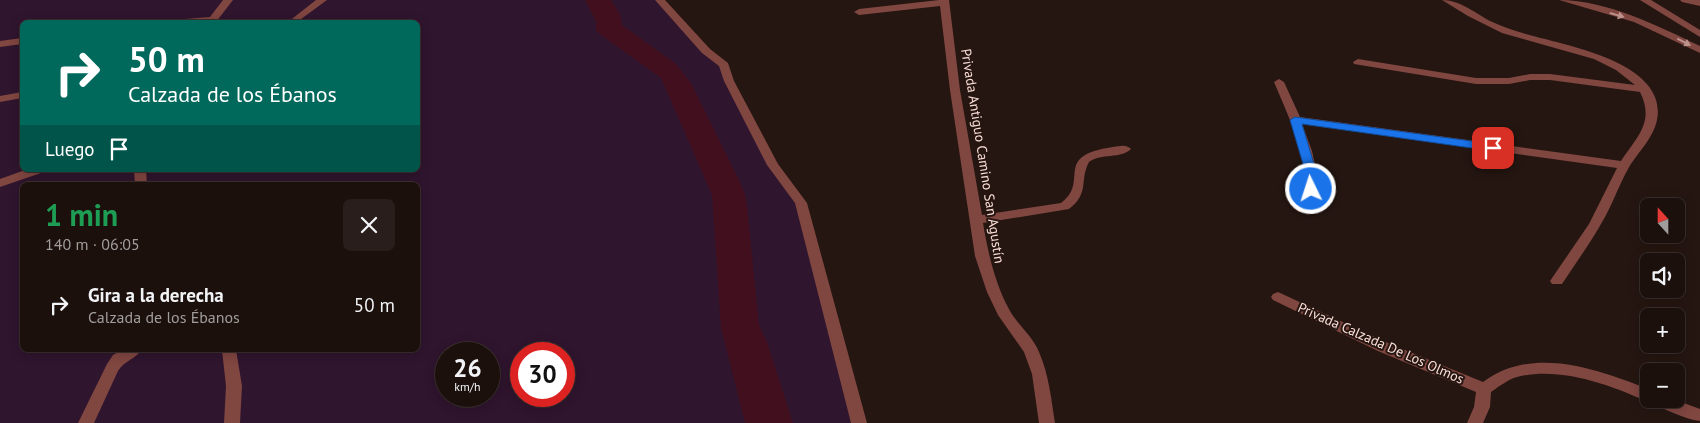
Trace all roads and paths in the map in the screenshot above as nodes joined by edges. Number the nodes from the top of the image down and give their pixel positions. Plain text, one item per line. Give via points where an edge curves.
1 (228, 0) edge
2 (322, 0) edge
3 (660, 0) edge
4 (1447, 0) edge
5 (1564, 0) edge
6 (1645, 0) edge
7 (1685, 0) edge
8 (944, 1) edge
9 (1700, 3) edge
10 (859, 12) dead end
11 (1666, 14) junction
12 (213, 20) edge
13 (295, 20) edge
14 (1637, 20) junction
15 (1700, 34) edge
16 (20, 41) edge
17 (0, 44) edge
18 (1700, 50) edge
19 (1358, 62) dead end
20 (1280, 82) dead end
21 (1644, 89) junction
22 (20, 95) edge
23 (0, 99) edge
24 (1295, 120) junction
25 (1125, 149) dead end
26 (1624, 165) junction
27 (31, 172) edge
28 (0, 183) edge
29 (1299, 208) dead end
30 (976, 220) junction
31 (1557, 281) dead end
32 (1278, 297) dead end
33 (130, 352) edge
34 (229, 352) edge
35 (1484, 389) junction
36 (1640, 393) edge
37 (1678, 408) edge
38 (1699, 417) edge
39 (86, 423) edge
40 (232, 423) edge
41 (859, 423) edge
42 (1047, 423) edge
43 (1475, 423) edge

1 - 12 street
2 - 13 street
3 - 41 street via 724,66 773,165 801,203
4 - 21 street via 1512,33 1602,58 1627,72
5 -> 14 street
6 - 11 street
7 - 9 street
8 - 10 street
8 - 30 street, Privada Antiguo Camino San Agustín
11 - 14 street
11 - 15 street
14 -> 18 street
16 - 17 street
19 - 21 street via 1476,81 1550,77
20 - 24 street
21 - 26 street via 1652,114 1651,122
22 - 23 street
24 - 26 street
24 - 29 street via 1312,174 1311,189
25 - 30 street via 1090,156 1084,161 1078,195 1065,206
26 - 31 street via 1600,216
27 - 28 street
30 - 42 street, Privada Antiguo Camino San Agustín via 982,256 994,292 1005,316 1031,350 1040,374
32 - 35 street, Privada Calzada De Los Olmos via 1383,347
33 - 39 street via 118,359 112,368
34 - 40 street via 234,386
35 - 36 street via 1512,373 1558,368
35 - 43 street via 1482,408
37 - 38 street

